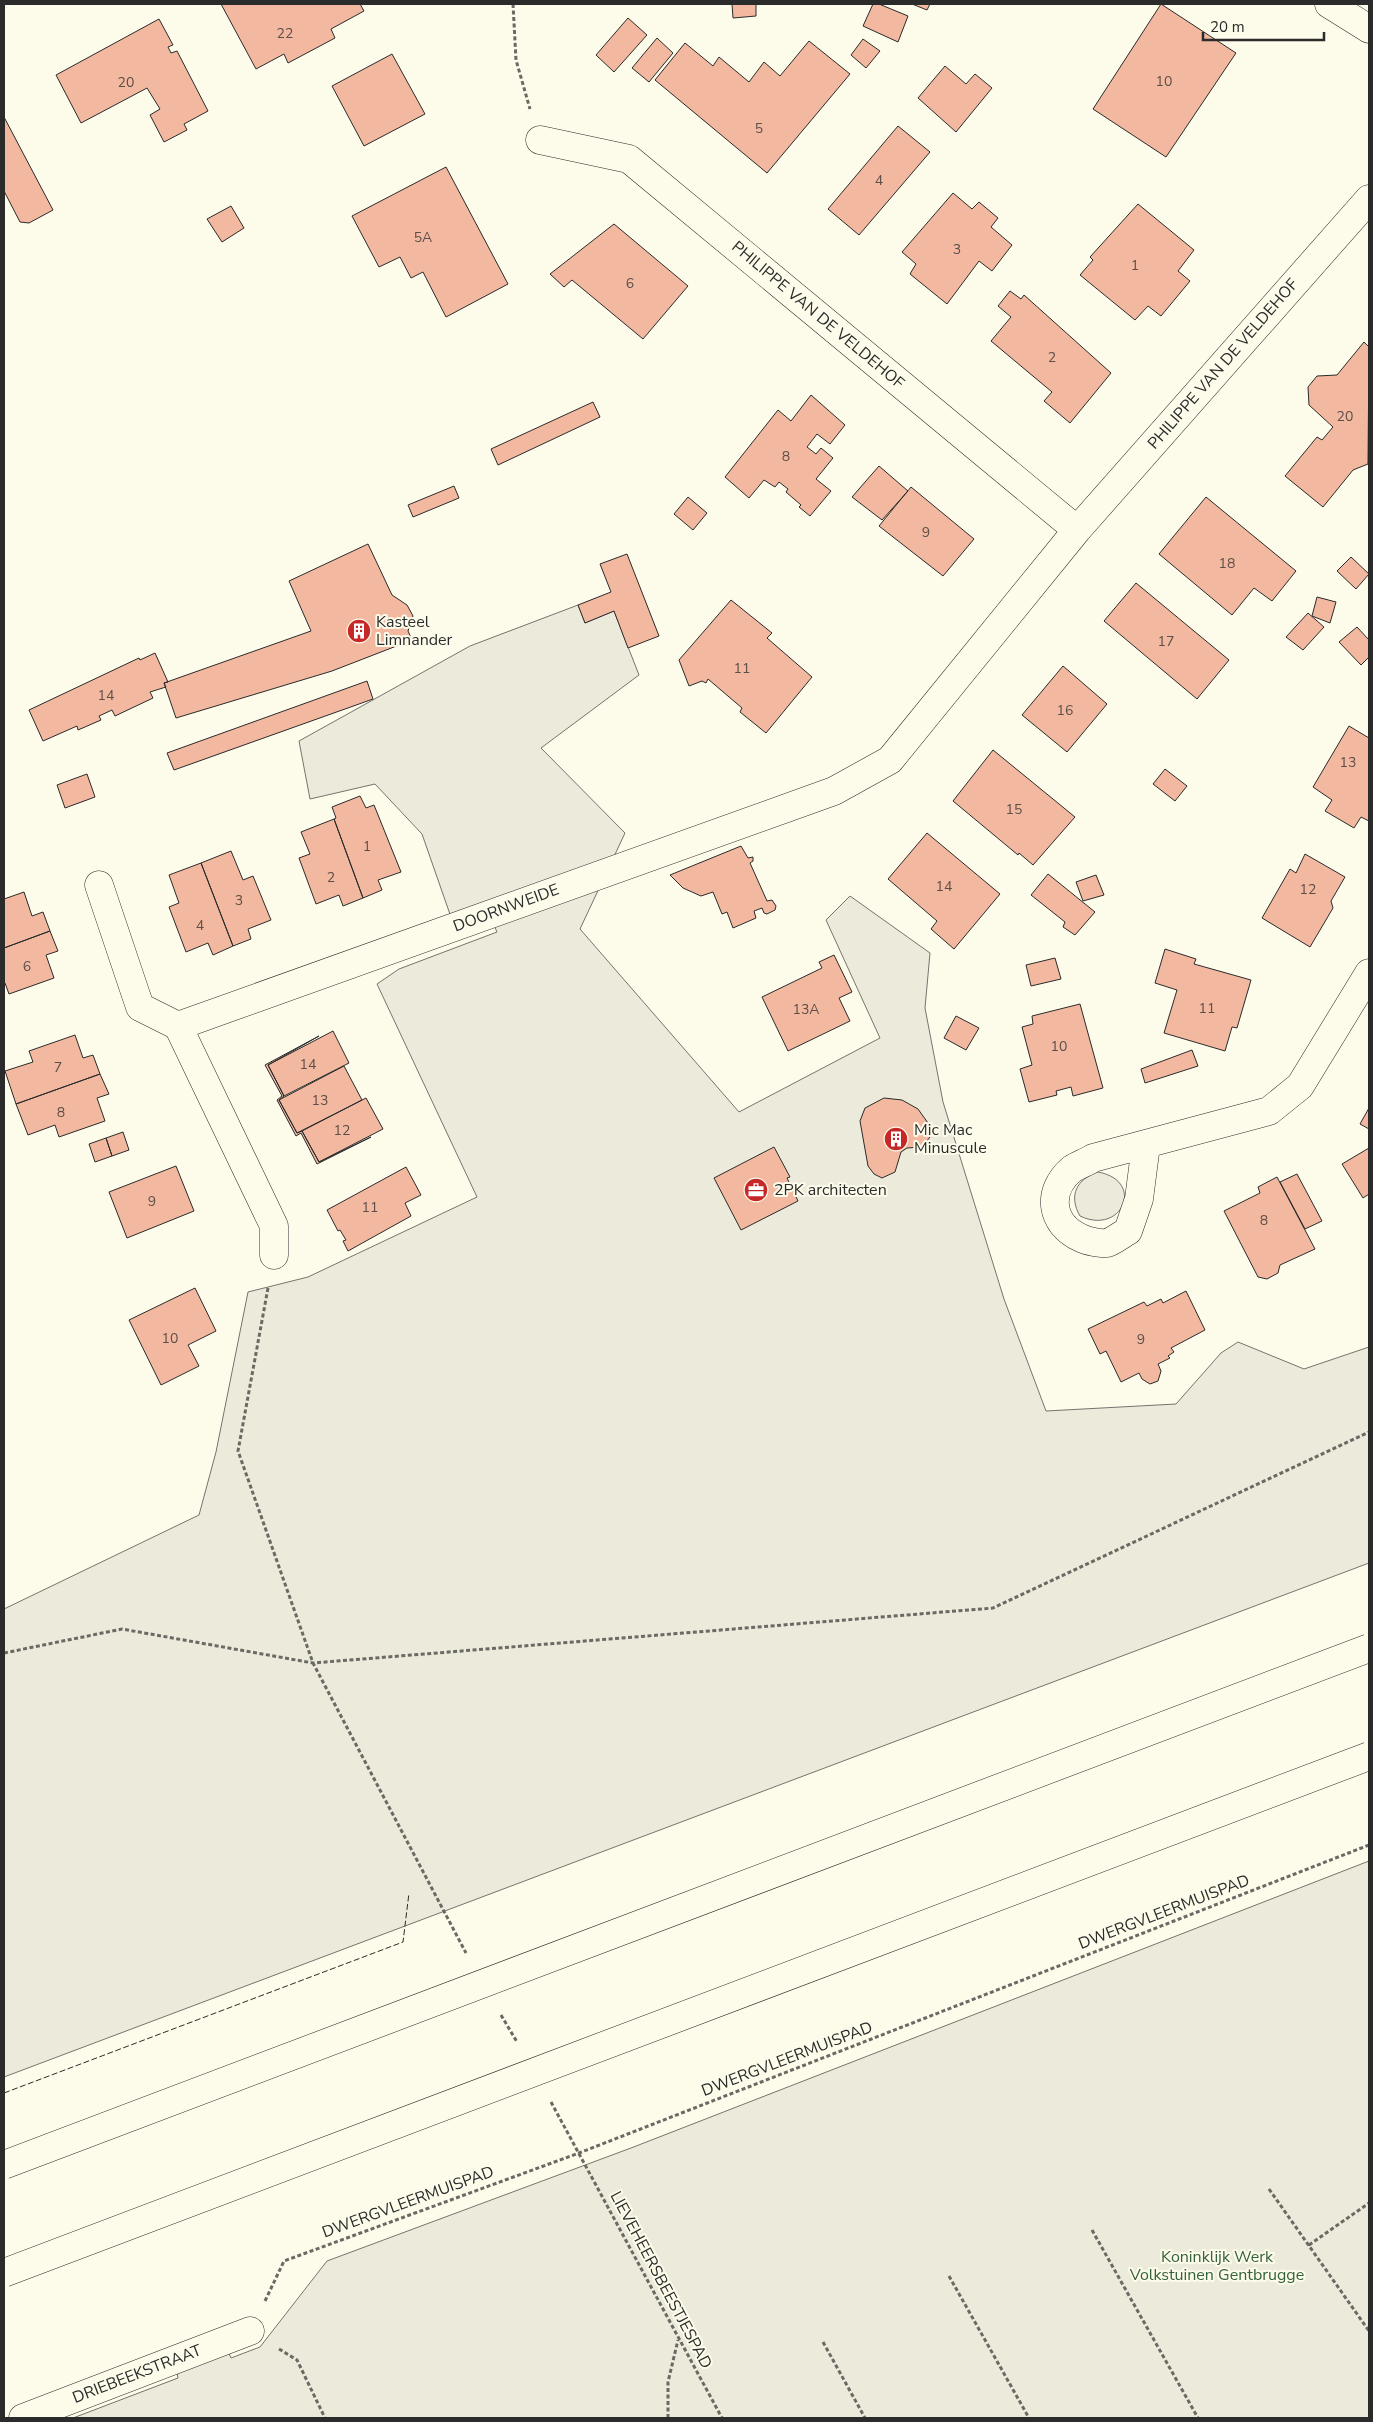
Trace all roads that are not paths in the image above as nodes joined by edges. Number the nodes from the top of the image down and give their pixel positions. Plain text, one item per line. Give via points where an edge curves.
1 (1329, 4) edge
2 (1369, 29) edge
3 (540, 140) road end
4 (1369, 199) edge
5 (1077, 530) junction
6 (834, 791) joint
7 (99, 885) dead end
8 (1369, 973) edge
9 (178, 1026) junction
10 (1146, 1146) dead end
11 (274, 1255) road end
12 (1369, 1648) edge
13 (1369, 1756) edge
14 (4, 2165) edge
15 (4, 2273) edge
16 (250, 2331) road end
17 (23, 2418) edge

1 - 2 main road
3 - 5 main road, PHILIPPE VAN DE VELDEHOF via 629,158
4 - 5 main road, PHILIPPE VAN DE VELDEHOF
5 - 6 main road, PHILIPPE VAN DE VELDEHOF via 890,760
6 - 9 main road, DOORNWEIDE
7 - 9 main road via 140,1007
8 - 10 main road via 1300,1086 1269,1111
9 - 11 main road via 274,1226
12 - 14 main road, bridge
13 - 15 main road, bridge
16 - 17 main road, DRIEBEEKSTRAAT

